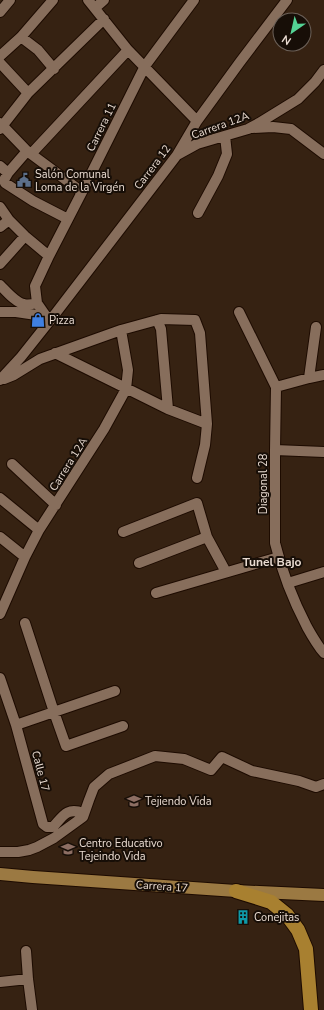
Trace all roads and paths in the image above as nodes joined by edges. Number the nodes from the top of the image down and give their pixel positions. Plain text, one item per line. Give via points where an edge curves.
1 (10, 0) edge
2 (54, 0) edge
3 (88, 0) edge
4 (104, 0) edge
5 (194, 0) edge
6 (287, 0) edge
7 (95, 8) junction
8 (0, 12) edge
9 (104, 19) junction
10 (20, 36) junction
11 (128, 50) junction
12 (0, 56) edge
13 (0, 62) edge
14 (144, 66) junction
15 (54, 69) junction
16 (324, 70) edge
17 (28, 93) junction
18 (198, 121) junction
19 (1, 126) edge
20 (248, 129) junction
21 (225, 136) junction
22 (29, 152) junction
23 (324, 154) edge
24 (177, 155) junction
25 (4, 170) edge
26 (82, 192) junction
27 (0, 207) edge
28 (198, 213) dead end
29 (68, 219) junction
30 (9, 220) junction
31 (0, 227) edge
32 (25, 236) junction
33 (49, 256) junction
34 (0, 264) edge
35 (0, 285) edge
36 (37, 303) junction
37 (0, 312) edge
38 (239, 312) dead end
39 (49, 317) junction
40 (157, 320) junction
41 (316, 327) dead end
42 (121, 330) junction
43 (56, 353) junction
44 (324, 375) edge
45 (309, 378) junction
46 (0, 380) edge
47 (276, 387) junction
48 (126, 389) junction
49 (168, 409) junction
50 (207, 424) junction
51 (275, 450) junction
52 (324, 452) edge
53 (12, 464) dead end
54 (197, 478) dead end
55 (0, 498) edge
56 (56, 505) junction
57 (39, 530) junction
58 (123, 532) dead end
59 (0, 537) edge
60 (207, 537) junction
61 (25, 557) junction
62 (279, 557) junction
63 (139, 563) dead end
64 (226, 572) junction
65 (324, 572) edge
66 (288, 584) junction
67 (156, 593) dead end
68 (2, 603) edge
69 (0, 614) edge
70 (25, 624) dead end
71 (324, 653) edge
72 (0, 678) edge
73 (115, 691) dead end
74 (54, 712) junction
75 (16, 725) junction
76 (123, 726) dead end
77 (324, 784) edge
78 (84, 813) junction
79 (0, 852) edge
80 (0, 874) edge
81 (236, 891) junction
82 (324, 895) edge
83 (26, 951) dead end
84 (28, 979) junction
85 (0, 982) edge
86 (32, 1010) edge
87 (311, 1010) edge

1 - 8 street
2 - 10 street
3 - 7 street
4 - 7 street
5 - 14 street, Carrera 11
6 - 18 street, Carrera 12
7 - 9 street
9 - 11 street
9 - 15 street
10 - 12 street
10 - 15 street via 38,50
11 - 14 street
11 - 22 street
13 - 17 street
14 - 18 street
14 - 26 street, Carrera 11
15 - 17 street
16 - 20 street, Carrera 12A via 298,99
17 - 19 street
18 - 24 street, Carrera 12
19 - 22 street
20 - 21 street, Carrera 12A
20 - 23 street via 291,129
21 - 24 street, Carrera 12A via 197,144
21 - 28 street via 227,154
22 - 25 street
22 - 26 street
24 - 39 street, Carrera 12
25 - 29 street via 5,183
26 - 29 street, Carrera 11
27 - 30 street
29 - 33 street, Carrera 11
30 - 31 street
30 - 32 street
32 - 33 street
32 - 34 street
33 - 36 street, Carrera 11 via 35,286
35 - 36 street via 22,304
36 - 39 street
37 - 39 street
38 - 47 street, Diagonal 28
39 - 46 street, Carrera 12 via 21,357
40 - 42 street
40 - 49 street via 161,329
40 - 50 street via 195,320 200,333
41 - 45 street
42 - 43 street
42 - 48 street, Carrera 12A via 128,370
43 - 46 street
43 - 48 street
44 - 45 street
45 - 47 street
47 - 51 street, Diagonal 28
48 - 49 street
48 - 56 street, Carrera 12A
49 - 50 street
50 - 54 street
51 - 52 street
51 - 62 street, Diagonal 28 via 275,543
53 - 56 street
55 - 57 street
56 - 57 street, Carrera 12A
57 - 61 street, Carrera 12A
58 - 60 street via 197,503
59 - 61 street
60 - 63 street
60 - 64 street
61 - 68 street, Carrera 12A
62 - 64 street
62 - 66 street, Diagonal 28
64 - 67 street
65 - 66 street
66 - 71 street, Diagonal 28 via 300,613
68 - 69 street
70 - 74 street
72 - 75 street, Calle 17
73 - 74 street
74 - 75 street
74 - 76 street via 66,746
75 - 78 street, Calle 17 via 43,824 53,827 68,812 77,810
77 - 78 street via 316,787 252,771 222,757 211,770 184,759 155,756 109,774 94,787
78 - 79 street via 54,838 37,847 18,852
80 - 81 main road, Carrera 17
81 - 82 main road, Carrera 17
81 - 87 highway via 271,902 287,915 298,930 306,950
83 - 84 street
84 - 85 street
84 - 86 street

